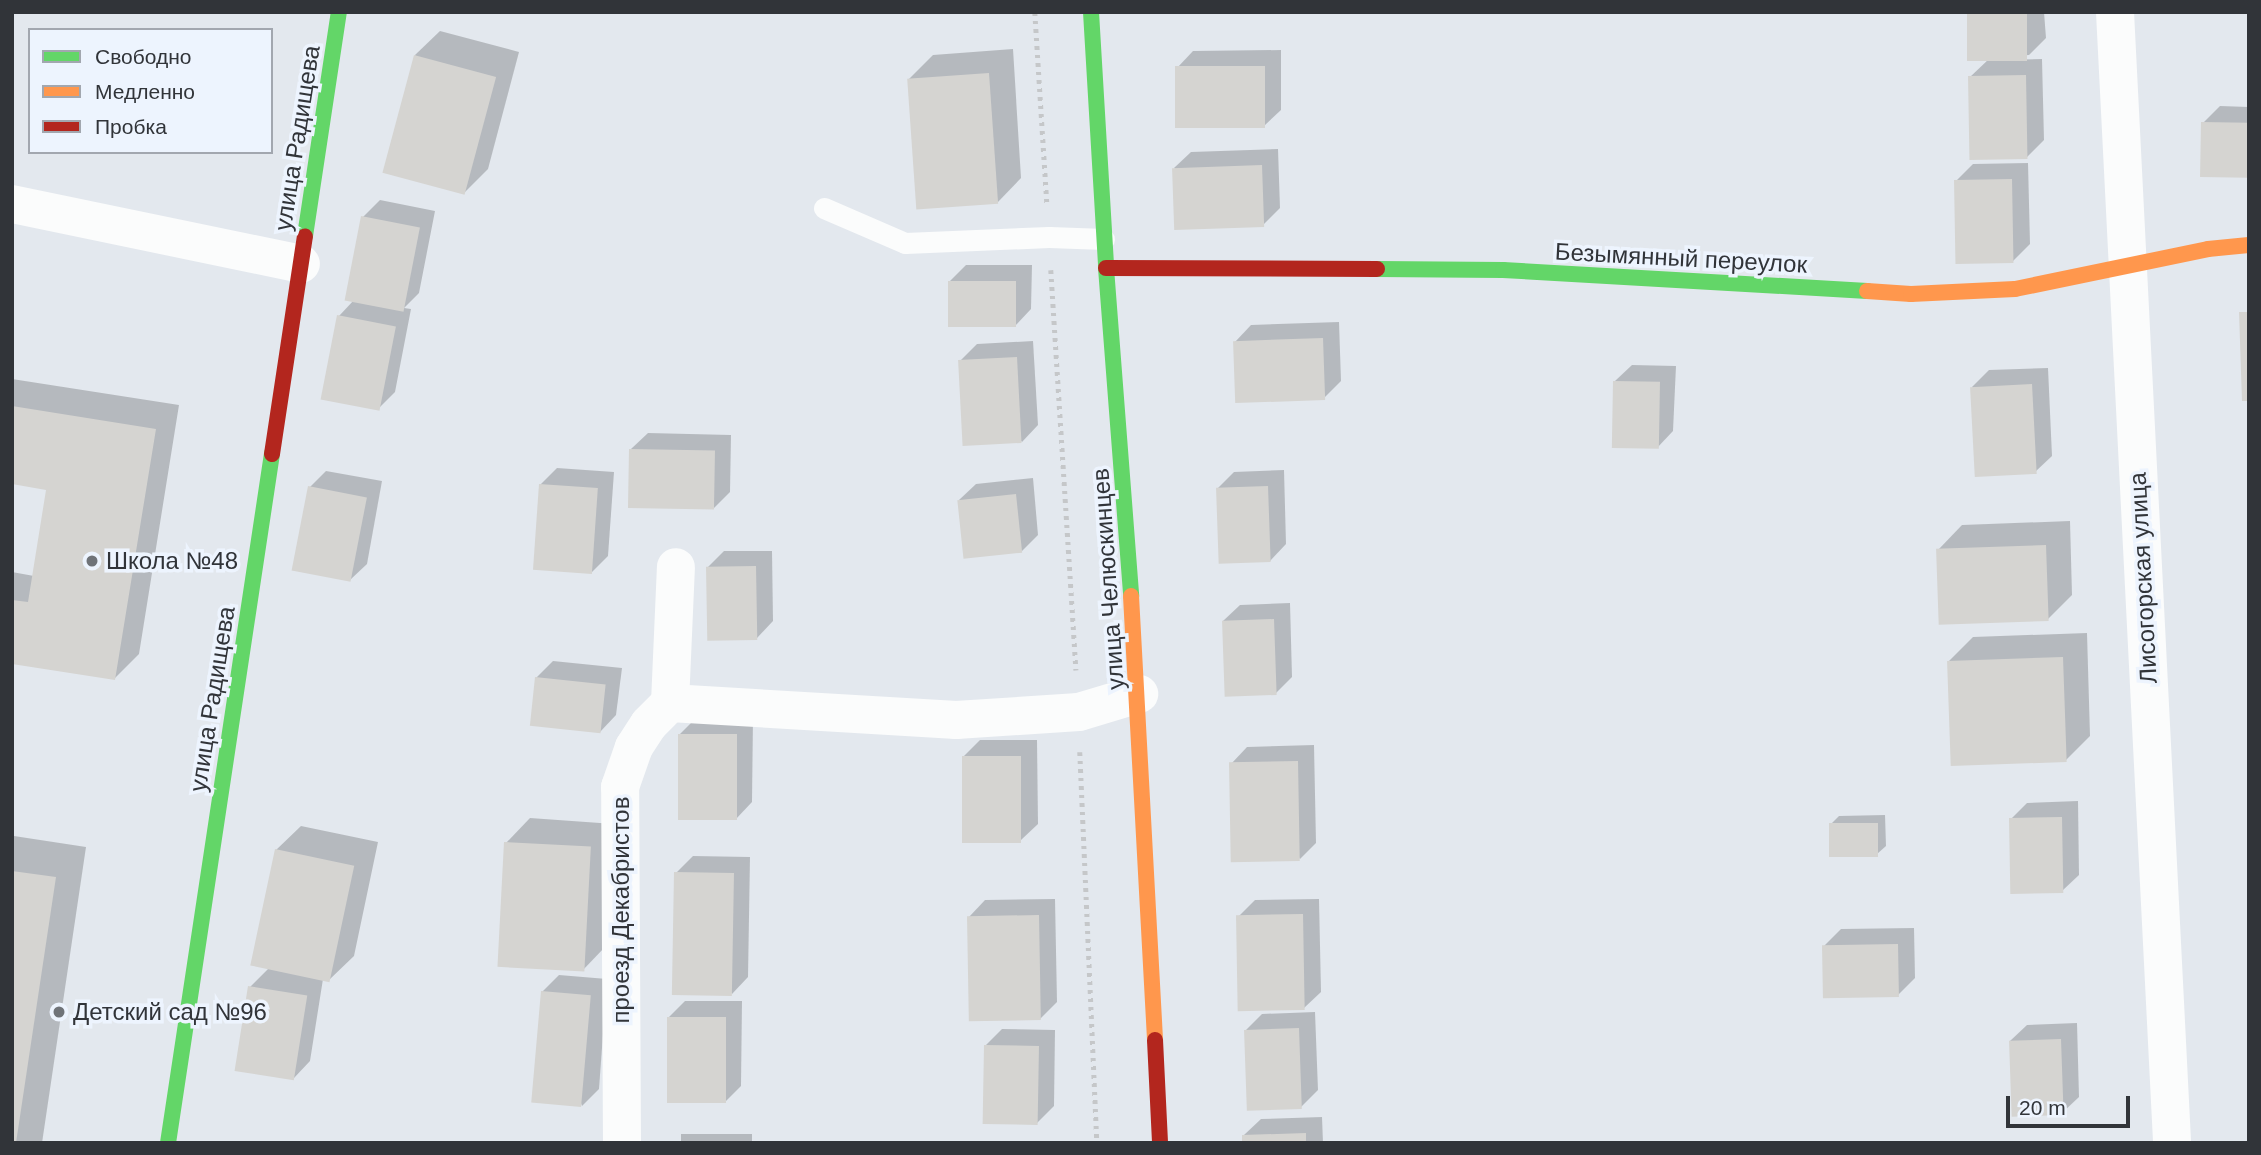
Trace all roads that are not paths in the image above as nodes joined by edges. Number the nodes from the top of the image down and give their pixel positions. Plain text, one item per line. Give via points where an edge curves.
1 (339, 12) edge
2 (1091, 12) edge
3 (2115, 12) edge
4 (12, 204) edge
5 (824, 208) dead end
6 (1104, 239) junction
7 (2249, 245) edge
8 (301, 264) junction
9 (2128, 267) junction
10 (1106, 268) junction
11 (676, 567) dead end
12 (1139, 694) junction
13 (670, 704) junction
14 (168, 1143) edge
15 (622, 1143) edge
16 (1160, 1143) edge
17 (2172, 1143) edge

1 - 8 street, улица Радищева
2 - 6 street, улица Челюскинцев
3 - 9 street, Лисогорская улица
4 - 8 street
5 - 6 lane via 905,243
6 - 10 street, улица Челюскинцев
7 - 9 street, Безымянный переулок
8 - 14 street, улица Радищева
9 - 10 street, Безымянный переулок via 2015,289 1911,294 1503,270
9 - 17 street, Лисогорская улица
10 - 12 street, улица Челюскинцев
11 - 13 street
12 - 13 street via 1079,712 956,720
12 - 16 street, улица Челюскинцев
13 - 15 street, проезд Декабристов via 634,747 620,787

